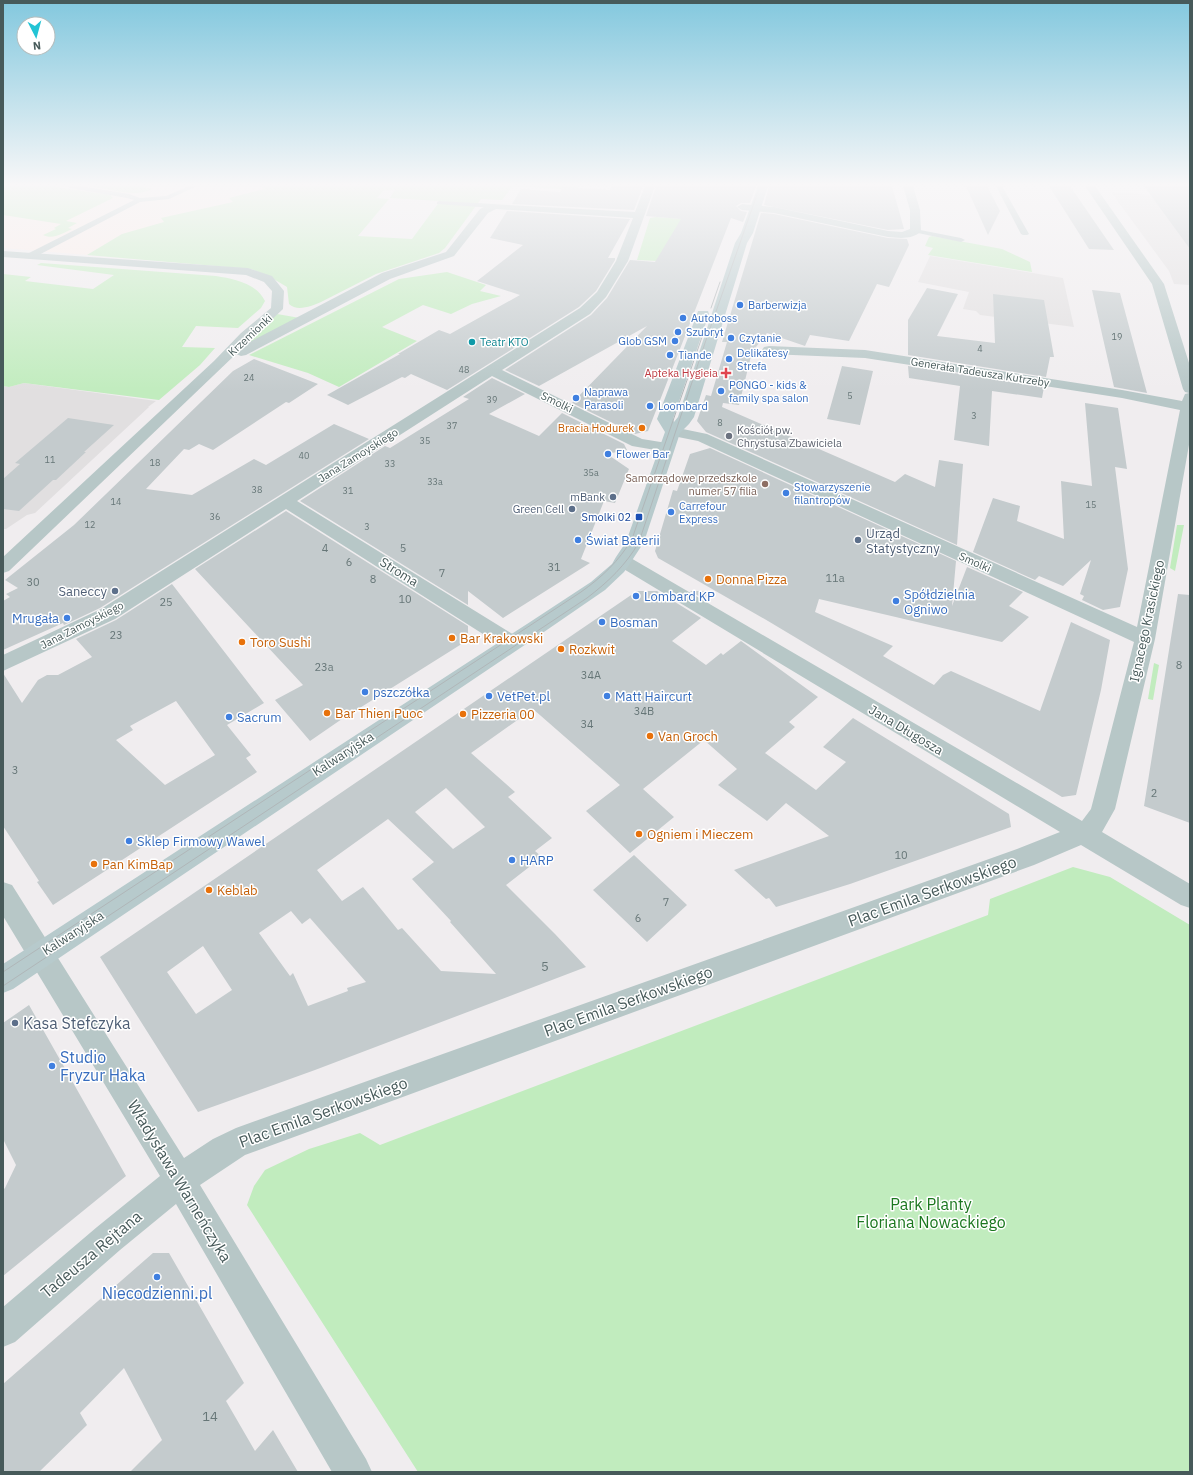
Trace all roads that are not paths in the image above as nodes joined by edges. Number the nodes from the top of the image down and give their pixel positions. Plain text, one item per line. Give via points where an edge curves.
1 (14, 255) edge
2 (448, 255) edge
3 (624, 255) edge
4 (725, 255) edge
5 (737, 255) edge
6 (1138, 255) edge
7 (30, 256) joint
8 (719, 270) dead end
9 (709, 299) dead end
10 (277, 309) junction
11 (316, 312) junction
12 (769, 350) dead end
13 (219, 364) junction
14 (492, 371) junction
15 (1190, 389) edge
16 (1190, 404) edge
17 (670, 439) junction
18 (285, 502) junction
19 (623, 561) junction
20 (3, 567) edge
21 (1145, 639) junction
22 (512, 643) junction
23 (3, 664) edge
24 (1081, 834) junction
25 (3, 893) edge
26 (1190, 898) edge
27 (41, 954) junction
28 (3, 980) edge
29 (180, 1180) junction
30 (3, 1330) edge
31 (354, 1472) edge

1 - 7 street, Krzemionki
2 - 11 street via 386,276
3 - 14 street, Jana Zamoyskiego via 602,294 586,311
4 - 8 street
5 - 17 street, Kalwaryjska via 686,417
6 - 15 street via 1158,284
7 - 10 street, Krzemionki via 248,272 268,279 278,291
9 - 17 street via 665,419
10 - 11 street via 302,314
10 - 13 street, Krzemionki
11 - 13 street
12 - 16 street, Generała Tadeusza Kutrzeby via 865,354
13 - 20 street, Krzemionki
14 - 17 street, Smolki via 638,443
14 - 18 street, Jana Zamoyskiego
16 - 21 street, Ignacego Krasickiego
17 - 19 street, Kalwaryjska via 635,542
17 - 21 street, Smolki via 702,437
18 - 22 street, Stroma
18 - 23 street, Jana Zamoyskiego via 108,614
19 - 22 street, Kalwaryjska via 598,586
19 - 24 street, Jana Długosza
21 - 24 street, Ignacego Krasickiego via 1103,809 1094,825
22 - 27 street, Kalwaryjska
24 - 26 street, Jana Długosza
24 - 29 street, Plac Emila Serkowskiego via 1003,865 236,1143
25 - 27 street, Władysława Warneńczyka
27 - 28 street, Kalwaryjska
27 - 29 street, Władysława Warneńczyka
29 - 30 street, Tadeusza Rejtana via 114,1233
29 - 31 street, Władysława Warneńczyka

